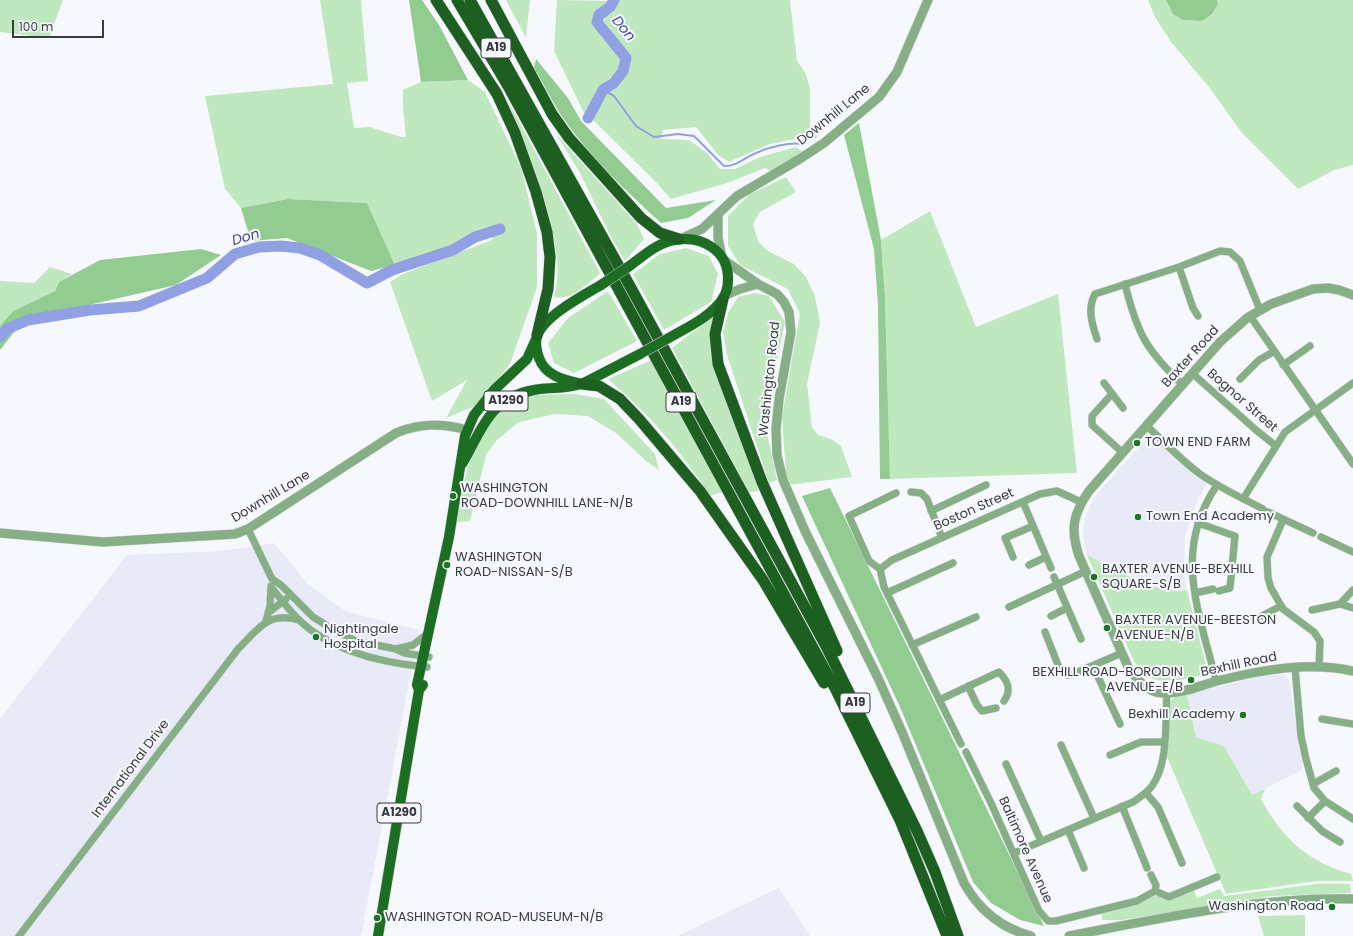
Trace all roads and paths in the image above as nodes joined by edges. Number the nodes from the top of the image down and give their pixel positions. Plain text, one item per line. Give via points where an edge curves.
1 (436, 0) edge
2 (457, 0) edge
3 (470, 0) edge
4 (477, 0) edge
5 (491, 0) edge
6 (928, 0) edge
7 (524, 95) junction
8 (718, 216) junction
9 (679, 239) junction
10 (723, 259) junction
11 (1179, 267) junction
12 (758, 284) junction
13 (1125, 284) junction
14 (1353, 295) edge
15 (724, 298) junction
16 (1260, 310) junction
17 (1198, 316) dead end
18 (1250, 316) junction
19 (537, 336) junction
20 (1097, 339) dead end
21 (1310, 346) dead end
22 (1273, 352) junction
23 (1283, 365) junction
24 (1192, 374) junction
25 (1240, 380) dead end
26 (1104, 383) dead end
27 (1353, 383) edge
28 (582, 384) junction
29 (1183, 385) junction
30 (1112, 394) junction
31 (1123, 408) dead end
32 (1315, 409) junction
33 (1147, 426) junction
34 (467, 430) junction
35 (1276, 446) junction
36 (1123, 454) junction
37 (462, 464) junction
38 (1353, 464) edge
39 (986, 485) dead end
40 (1217, 485) junction
41 (911, 492) dead end
42 (896, 493) dead end
43 (1243, 499) junction
44 (1023, 502) junction
45 (1081, 502) junction
46 (931, 511) junction
47 (1283, 520) junction
48 (1198, 523) junction
49 (1033, 526) junction
50 (248, 529) junction
51 (0, 533) edge
52 (1313, 533) dead end
53 (1322, 537) dead end
54 (942, 538) junction
55 (1353, 552) edge
56 (1013, 557) dead end
57 (1046, 557) junction
58 (953, 563) dead end
59 (1029, 565) dead end
60 (1051, 568) dead end
61 (880, 569) junction
62 (1086, 571) junction
63 (1054, 577) dead end
64 (272, 579) junction
65 (1058, 585) junction
66 (271, 588) junction
67 (1353, 590) edge
68 (887, 593) junction
69 (1195, 593) junction
70 (291, 596) junction
71 (284, 603) junction
72 (1340, 604) junction
73 (1281, 606) junction
74 (1009, 607) dead end
75 (1067, 608) junction
76 (1353, 608) edge
77 (1312, 610) dead end
78 (272, 616) junction
79 (1050, 616) dead end
80 (976, 617) dead end
81 (299, 620) junction
82 (1252, 621) dead end
83 (432, 622) junction
84 (1045, 632) dead end
85 (427, 634) junction
86 (1082, 639) dead end
87 (912, 646) junction
88 (396, 649) junction
89 (1122, 653) junction
90 (425, 661) junction
91 (1093, 666) junction
92 (1319, 667) junction
93 (1295, 668) junction
94 (1353, 672) edge
95 (1216, 681) junction
96 (968, 686) junction
97 (1167, 693) junction
98 (940, 700) junction
99 (1004, 701) dead end
100 (996, 708) dead end
101 (1322, 719) dead end
102 (1120, 724) dead end
103 (1353, 724) edge
104 (1164, 742) junction
105 (961, 744) dead end
106 (1061, 745) dead end
107 (878, 750) junction
108 (966, 752) dead end
109 (1110, 755) dead end
110 (1006, 764) dead end
111 (1336, 771) dead end
112 (1313, 784) junction
113 (887, 792) junction
114 (1146, 793) junction
115 (1325, 801) junction
116 (1122, 806) junction
117 (1297, 806) dead end
118 (1094, 818) junction
119 (1308, 818) junction
120 (1353, 819) edge
121 (1068, 830) junction
122 (1041, 841) junction
123 (1340, 842) dead end
124 (1014, 853) junction
125 (1182, 863) dead end
126 (1084, 868) dead end
127 (1147, 868) dead end
128 (1151, 875) dead end
129 (1217, 877) dead end
130 (1155, 891) junction
131 (1353, 898) edge
132 (19, 936) edge
133 (378, 936) edge
134 (947, 936) edge
135 (958, 936) edge
136 (1031, 936) edge
137 (1069, 936) edge

1 - 19 highway via 497,94 515,133 536,192 547,232 550,257 548,289
2 - 113 highway, A19 via 508,86 788,600
3 - 7 highway, A19
4 - 7 highway, A19 via 513,67
5 - 9 highway via 552,114 569,138 648,225
6 - 8 street, Downhill Lane via 897,72 879,97 824,143 737,196 724,206
7 - 107 highway, A19 via 793,584
8 - 9 street, Downhill Lane via 702,229
8 - 10 street via 718,237
9 - 10 main road, A1290 via 703,242 713,247
9 - 19 main road, A1290, bridge via 664,243 555,315
10 - 12 street, Washington Road
10 - 15 main road via 728,276
11 - 13 street
11 - 16 street via 1220,252 1230,252 1240,261
11 - 17 street
12 - 15 street via 740,289
12 - 136 street, Washington Road via 772,290 781,298 791,320 776,417 776,444 789,495 902,732 964,883 972,897 994,919
13 - 20 street via 1094,294 1090,310
13 - 29 street via 1133,314 1145,342 1157,359
14 - 16 street, Baxter Road via 1328,288 1313,289
15 - 28 main road, A1290, bridge via 702,318
15 - 107 highway via 715,327 714,341 725,383 762,482
16 - 18 street, Baxter Road
18 - 22 street
18 - 24 street, Baxter Road via 1220,342
19 - 28 main road via 539,357 547,370 559,378
19 - 34 main road, A1290 via 526,359 494,390 474,415
21 - 23 street
22 - 23 street
22 - 25 street via 1259,360
23 - 32 street
24 - 29 street, Baxter Road
24 - 35 street, Bognor Street
26 - 30 street
27 - 32 street
28 - 37 main road, A1290 via 526,391 502,403 480,427
28 - 113 highway via 599,386 620,399 700,491 763,580
29 - 33 street, Baxter Road
30 - 31 street
30 - 36 street via 1092,416 1092,425
32 - 35 street via 1285,432
32 - 38 street
33 - 36 street, Baxter Road
33 - 40 street via 1182,459
34 - 37 main road, A1290 via 462,448
34 - 50 street, Downhill Lane via 434,424 419,425 396,433
35 - 43 street
36 - 45 street, Baxter Road
37 - 83 main road, A1290
39 - 46 street
40 - 43 street
40 - 48 street
41 - 46 street via 921,494 927,499
42 - 61 street via 849,516 870,561
43 - 47 street
44 - 45 street, Boston Street via 1040,494 1057,491
44 - 49 street
44 - 54 street, Boston Street
45 - 62 street, Bexhill Road via 1073,528 1074,541
46 - 54 street
47 - 52 street
47 - 73 street via 1267,557 1266,569 1271,588
48 - 69 street via 1191,571
48 - 69 street via 1235,536 1230,588
49 - 56 street via 1005,538
49 - 57 street
50 - 51 street, Downhill Lane via 234,534 103,542
50 - 64 street
53 - 55 street
54 - 61 street, Boston Street via 892,560
57 - 59 street
57 - 60 street
58 - 68 street
61 - 68 street
62 - 65 street
62 - 89 street, Bexhill Road
63 - 65 street
64 - 66 street
64 - 70 street
65 - 74 street
65 - 75 street
66 - 71 street, International Drive
66 - 78 street
67 - 72 street
68 - 87 street
69 - 95 street
70 - 71 street
70 - 88 street via 313,617 344,636
71 - 78 street
71 - 81 street, International Drive
72 - 76 street
72 - 77 street
73 - 82 street
73 - 92 street via 1314,632 1320,641
75 - 79 street
75 - 86 street
78 - 81 street, International Drive
78 - 132 street, International Drive via 238,649
80 - 87 street
81 - 90 street, International Drive via 327,640 373,658
83 - 85 main road, A1290 via 428,626
83 - 90 main road, A1290 via 433,634
84 - 91 street via 1060,670 1067,675
85 - 88 street via 413,645
85 - 90 main road, A1290
87 - 98 street
88 - 90 street
89 - 91 street
89 - 97 street, Bexhill Road via 1129,669 1139,682 1149,689 1162,694
90 - 133 main road, A1290 via 417,684 419,690
91 - 102 street
92 - 93 street, Bexhill Road
92 - 94 street, Bexhill Road
93 - 95 street, Bexhill Road via 1266,670
93 - 112 street via 1306,759
95 - 97 street, Bexhill Road
96 - 98 street
96 - 99 street via 999,672 1009,687 1009,694
96 - 100 street via 982,711
97 - 104 street
98 - 105 street
101 - 103 street
104 - 109 street via 1141,742
104 - 114 street via 1162,766
106 - 118 street
107 - 135 highway, A19 via 935,872
108 - 124 street, Baltimore Avenue
110 - 122 street
111 - 112 street
112 - 115 street
113 - 134 highway, A19
114 - 116 street
114 - 125 street via 1158,807
115 - 119 street
115 - 120 street
116 - 118 street
116 - 127 street
117 - 119 street
118 - 121 street
119 - 123 street
121 - 122 street
121 - 126 street
122 - 124 street
124 - 130 street, Baltimore Avenue via 1039,911 1048,921 1137,901
128 - 130 street via 1156,885
129 - 130 street via 1169,897
131 - 137 street via 1293,900 1240,906 1136,922

